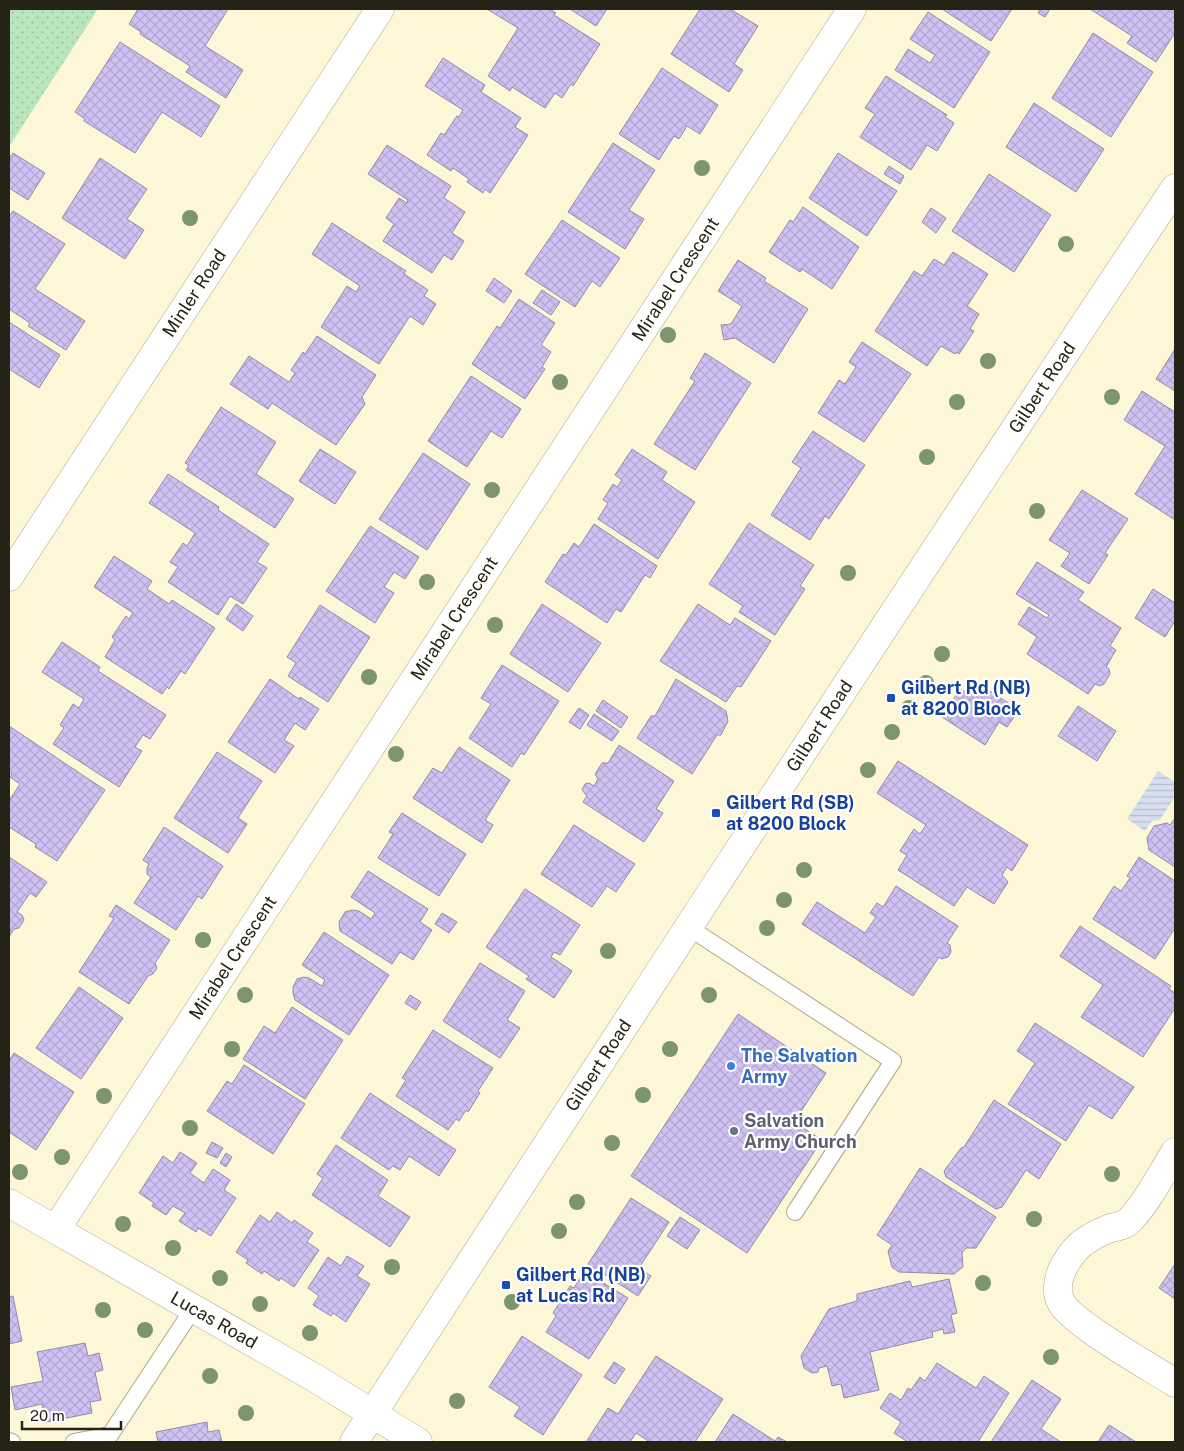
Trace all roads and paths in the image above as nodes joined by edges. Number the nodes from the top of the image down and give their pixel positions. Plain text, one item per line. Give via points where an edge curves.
1 (380, 9) edge
2 (852, 9) edge
3 (1175, 188) edge
4 (9, 577) edge
5 (688, 927) junction
6 (1175, 1152) edge
7 (9, 1203) edge
8 (795, 1212) dead end
9 (56, 1229) junction
10 (193, 1309) junction
11 (1175, 1383) edge
12 (372, 1414) junction
13 (111, 1439) edge
14 (74, 1442) edge
15 (354, 1442) edge
16 (418, 1442) edge

1 - 4 street, Minler Road
2 - 9 street, Mirabel Crescent
3 - 5 street, Gilbert Road
5 - 8 lane via 893,1061
5 - 12 street, Gilbert Road
6 - 11 street via 1130,1221 1095,1235 1070,1256 1061,1270 1059,1287 1060,1301 1068,1311
7 - 9 street, Lucas Road
9 - 10 street, Lucas Road
10 - 12 street, Lucas Road
10 - 13 lane
12 - 15 street, Gilbert Road
12 - 16 street, Lucas Road
13 - 14 lane

